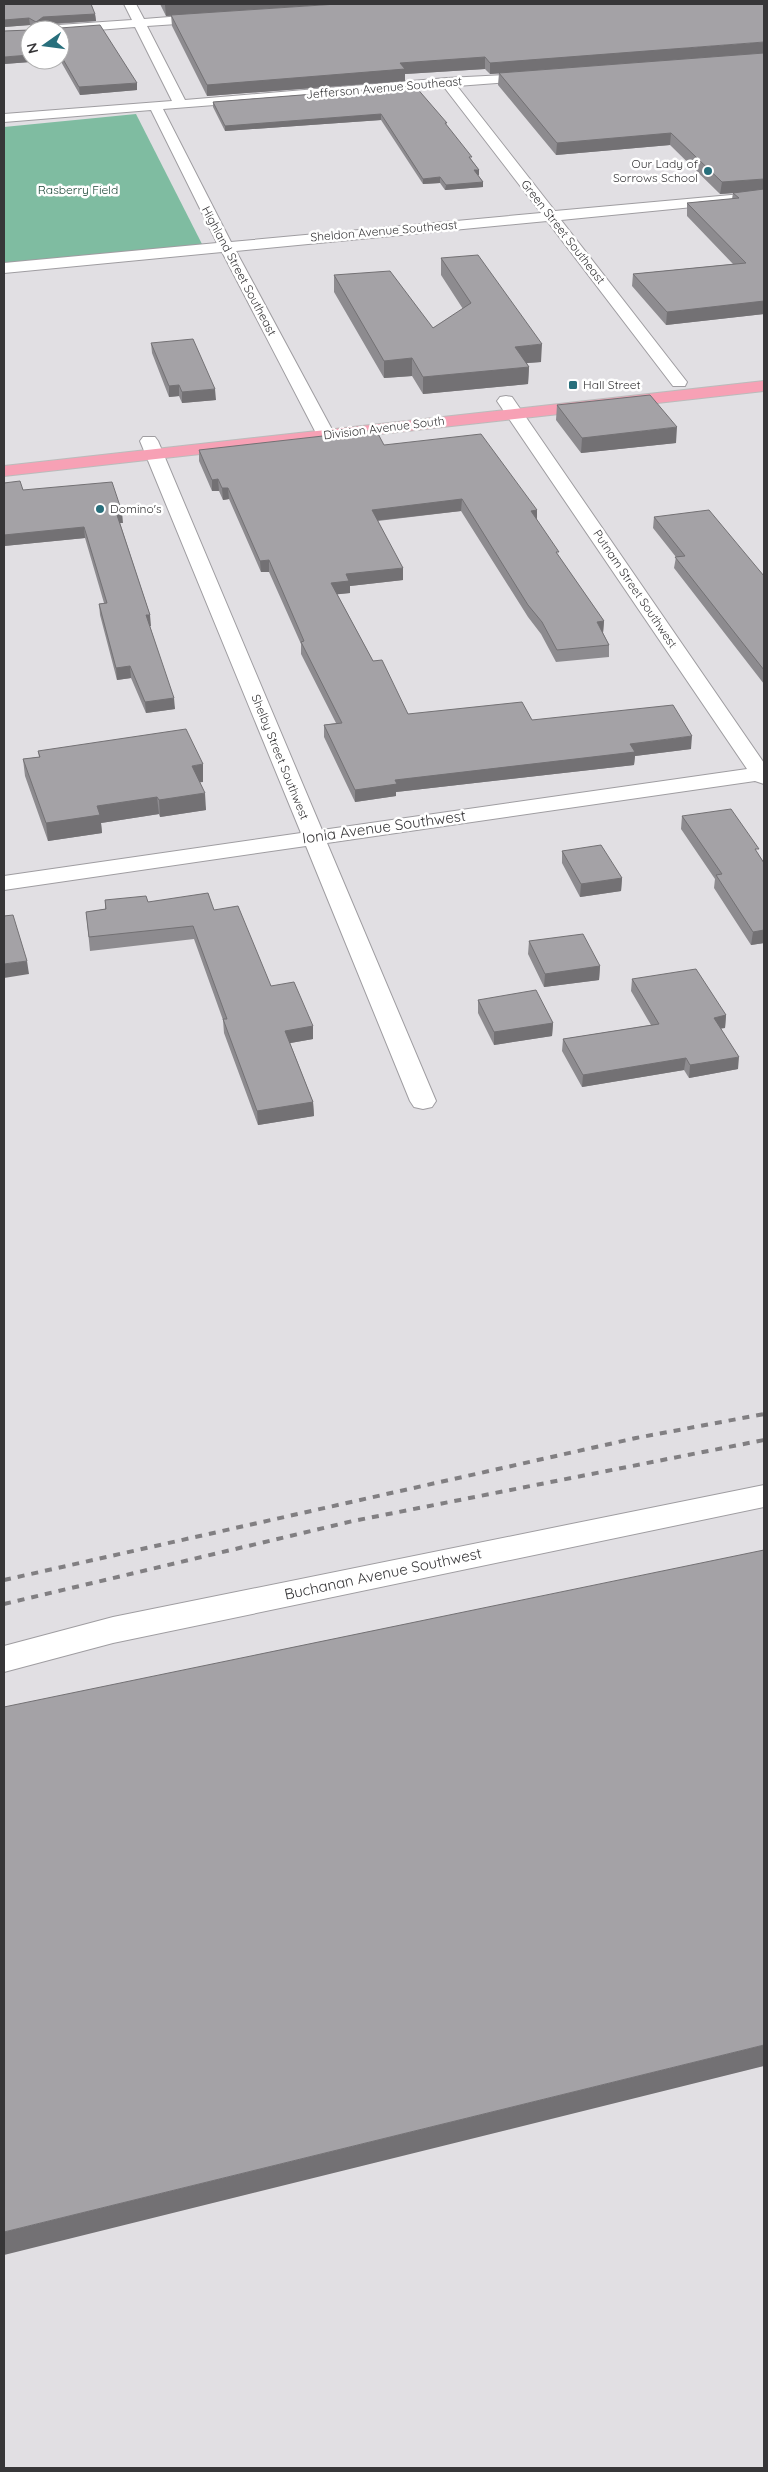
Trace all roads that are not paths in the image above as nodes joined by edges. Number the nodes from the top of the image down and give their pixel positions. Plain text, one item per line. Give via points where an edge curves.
1 (130, 4) edge
2 (217, 17) edge
3 (139, 23) junction
4 (70, 28) edge
5 (546, 75) edge
6 (447, 82) junction
7 (180, 104) junction
8 (155, 106) junction
9 (4, 118) edge
10 (764, 196) edge
11 (551, 216) junction
12 (226, 246) junction
13 (4, 268) edge
14 (764, 372) edge
15 (679, 382) junction
16 (764, 386) edge
17 (510, 407) junction
18 (323, 428) junction
19 (152, 447) junction
20 (4, 456) edge
21 (4, 471) edge
22 (763, 775) edge
23 (313, 837) junction
24 (4, 883) edge
25 (423, 1101) dead end
26 (764, 1496) edge
27 (4, 1659) edge

1 - 3 street
2 - 3 street
3 - 4 street
3 - 7 street
5 - 6 street, Jefferson Avenue Southeast
6 - 7 street, Jefferson Avenue Southeast
6 - 11 street, Green Street Southeast
7 - 8 street, Jefferson Avenue Southeast
8 - 9 street, Jefferson Avenue Southeast
8 - 12 street, Highland Street Southeast
10 - 11 street, Sheldon Avenue Southeast
11 - 12 street, Sheldon Avenue Southeast
11 - 15 street, Green Street Southeast
12 - 13 street, Sheldon Avenue Southeast
12 - 18 street, Highland Street Southeast
14 - 15 main road, Division Avenue South
15 - 17 main road, Division Avenue South
16 - 17 main road, Division Avenue South
17 - 18 main road, Division Avenue South
17 - 22 street, Putnam Street Southwest
18 - 19 main road, Division Avenue South
19 - 20 main road, Division Avenue South
19 - 21 main road, Division Avenue South
19 - 23 street, Shelby Street Southwest
22 - 23 street, Ionia Avenue Southwest
23 - 24 street, Ionia Avenue Southwest
23 - 25 street, Shelby Street Southwest
26 - 27 street, Buchanan Avenue Southwest via 113,1630

